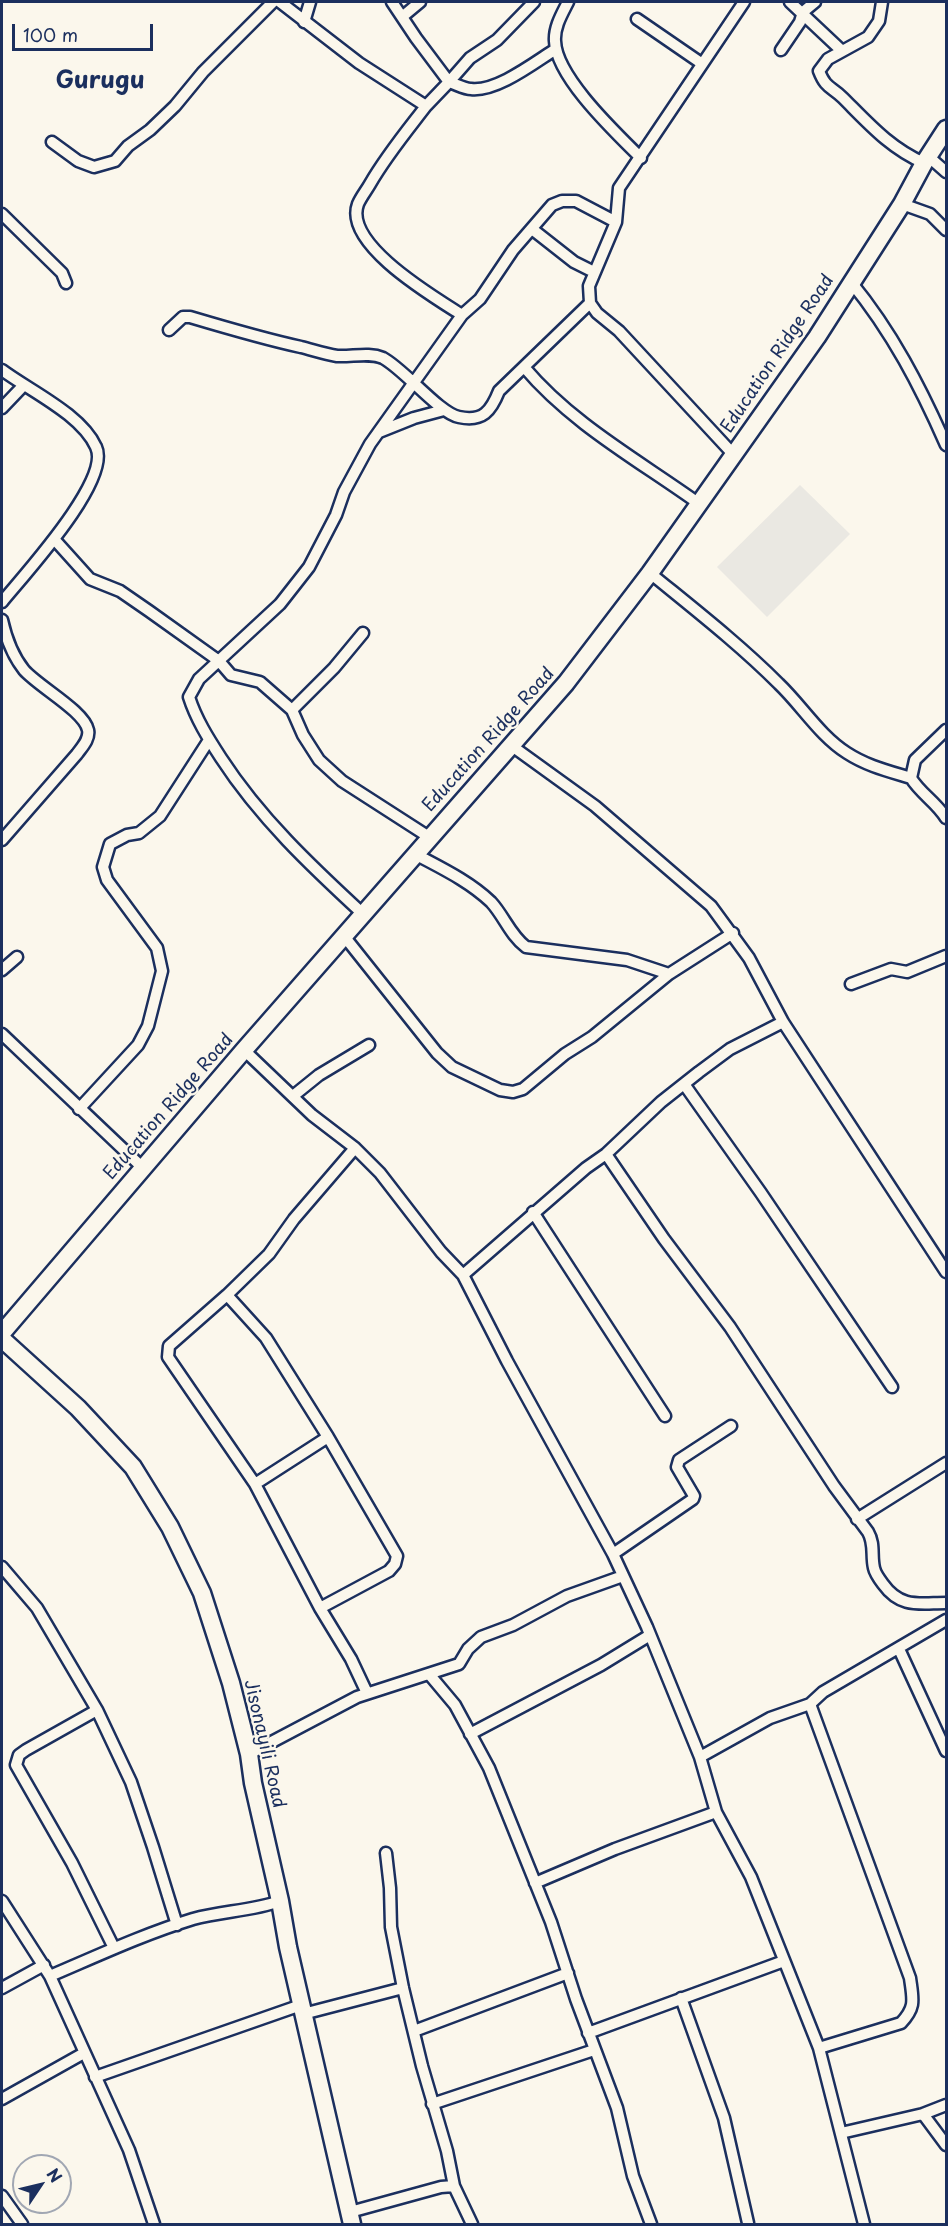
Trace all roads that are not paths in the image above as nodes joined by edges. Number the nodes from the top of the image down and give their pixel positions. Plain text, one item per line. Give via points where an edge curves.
1 (273, 2) edge
2 (280, 2) edge
3 (310, 2) edge
4 (392, 2) edge
5 (420, 2) edge
6 (534, 2) edge
7 (568, 2) edge
8 (744, 2) edge
9 (790, 2) edge
10 (815, 2) edge
11 (882, 2) edge
12 (803, 12) junction
13 (402, 17) junction
14 (637, 19) dead end
15 (304, 22) junction
16 (556, 49) junction
17 (781, 50) dead end
18 (842, 51) junction
19 (701, 63) junction
20 (449, 82) junction
21 (426, 106) junction
22 (946, 129) edge
23 (52, 142) dead end
24 (641, 158) junction
25 (926, 160) junction
26 (946, 172) edge
27 (902, 204) junction
28 (2, 214) edge
29 (616, 222) junction
30 (532, 229) junction
31 (946, 230) edge
32 (594, 272) junction
33 (851, 282) junction
34 (66, 284) dead end
35 (590, 303) junction
36 (462, 315) junction
37 (169, 330) dead end
38 (524, 367) junction
39 (2, 370) edge
40 (415, 383) junction
41 (23, 386) junction
42 (2, 408) edge
43 (444, 410) junction
44 (380, 432) junction
45 (946, 445) edge
46 (733, 454) junction
47 (698, 503) junction
48 (54, 539) junction
49 (650, 573) junction
50 (2, 602) edge
51 (2, 620) edge
52 (363, 633) dead end
53 (219, 661) junction
54 (292, 710) junction
55 (946, 730) edge
56 (209, 740) junction
57 (512, 746) junction
58 (915, 760) junction
59 (898, 774) junction
60 (911, 778) junction
61 (946, 818) edge
62 (429, 837) junction
63 (2, 840) edge
64 (415, 854) junction
65 (363, 914) junction
66 (733, 933) junction
67 (344, 936) junction
68 (946, 956) edge
69 (17, 957) dead end
70 (2, 970) edge
71 (669, 974) junction
72 (851, 984) dead end
73 (783, 1022) junction
74 (2, 1034) edge
75 (369, 1045) dead end
76 (244, 1050) junction
77 (684, 1084) junction
78 (293, 1096) junction
79 (79, 1109) junction
80 (355, 1148) junction
81 (606, 1155) junction
82 (142, 1167) junction
83 (534, 1212) junction
84 (946, 1272) edge
85 (463, 1275) junction
86 (227, 1295) junction
87 (2, 1333) edge
88 (2, 1340) edge
89 (892, 1387) dead end
90 (665, 1416) dead end
91 (731, 1426) dead end
92 (328, 1437) junction
93 (946, 1463) edge
94 (255, 1484) junction
95 (857, 1519) junction
96 (613, 1554) junction
97 (2, 1567) edge
98 (623, 1576) junction
99 (946, 1603) edge
100 (320, 1608) junction
101 (946, 1620) edge
102 (650, 1635) junction
103 (899, 1649) junction
104 (429, 1674) junction
105 (367, 1693) junction
106 (810, 1704) junction
107 (97, 1710) junction
108 (470, 1734) junction
109 (946, 1750) edge
110 (249, 1754) junction
111 (700, 1757) junction
112 (716, 1812) junction
113 (386, 1852) dead end
114 (535, 1883) junction
115 (2, 1901) edge
116 (280, 1901) junction
117 (177, 1925) junction
118 (114, 1948) junction
119 (784, 1961) junction
120 (44, 1965) junction
121 (568, 1973) junction
122 (50, 1976) junction
123 (403, 1988) junction
124 (2, 1989) edge
125 (681, 1998) junction
126 (302, 2009) junction
127 (414, 2031) junction
128 (588, 2033) junction
129 (819, 2048) junction
130 (594, 2050) junction
131 (84, 2053) junction
132 (95, 2077) junction
133 (2, 2099) edge
134 (432, 2104) junction
135 (946, 2105) edge
136 (923, 2114) junction
137 (841, 2133) junction
138 (946, 2145) edge
139 (454, 2186) junction
140 (2, 2196) edge
141 (351, 2218) edge
142 (748, 2223) dead end
143 (22, 2224) edge
144 (154, 2224) edge
145 (472, 2224) edge
146 (651, 2224) edge
147 (864, 2224) edge

1 - 23 street via 203,72 176,106 115,161 94,167 78,161
2 - 15 street
3 - 15 street
4 - 13 street
5 - 13 street
6 - 20 street via 497,40 470,58
7 - 16 street via 557,26
8 - 19 street
9 - 12 street
10 - 12 street
11 - 18 street via 879,21 868,37
12 - 17 street
12 - 18 street
13 - 20 street
14 - 19 street
15 - 21 street
16 - 20 street via 488,87 471,89
16 - 24 street via 590,107
18 - 25 street via 828,59 819,71 829,89 885,140 906,155
19 - 24 street
20 - 21 street
21 - 36 street via 383,162 357,206 357,223 378,253 412,282
22 - 25 main road, Education Ridge Road
24 - 29 street via 619,188
25 - 26 street
25 - 27 main road, Education Ridge Road
27 - 31 street via 930,214
27 - 33 main road, Education Ridge Road
28 - 34 street via 62,273
29 - 30 street via 576,201 562,201 552,205
29 - 32 street
30 - 32 street via 574,262
30 - 36 street via 480,299
32 - 35 street via 589,286
33 - 45 street via 876,312 916,380
33 - 46 main road, Education Ridge Road via 817,337
35 - 38 street
35 - 46 street
36 - 40 street
37 - 40 street via 190,317 337,356 371,355 382,358
38 - 43 street via 499,391 493,407 485,414 476,418 457,417
38 - 47 street via 544,390 596,434
39 - 41 street
40 - 43 street
40 - 44 street
41 - 42 street
41 - 48 street via 65,411 97,447 99,458 88,490
43 - 44 street
44 - 53 street via 344,492 309,567 280,604
46 - 47 main road, Education Ridge Road
47 - 49 main road, Education Ridge Road
48 - 50 street
48 - 53 street via 90,579 120,591
49 - 57 main road, Education Ridge Road
49 - 59 street via 731,639 844,752 866,765
51 - 63 street via 15,658 26,672 84,720 88,732 77,754
52 - 54 street
53 - 54 street via 231,675 260,682
53 - 56 street via 199,679 189,697
54 - 62 street via 320,760 342,781
55 - 58 street
56 - 65 street via 237,782 291,846
56 - 79 street via 160,816 139,833 110,844 103,867 107,880 157,948 162,971 148,1026 138,1045
57 - 62 main road, Education Ridge Road
57 - 66 street via 603,813 711,906
58 - 59 street
58 - 60 street
59 - 60 street
60 - 61 street
62 - 64 main road, Education Ridge Road
64 - 65 main road, Education Ridge Road
64 - 71 street via 470,884 492,903 526,947 627,960
65 - 67 main road, Education Ridge Road
66 - 71 street
66 - 73 street
67 - 71 street via 452,1067 500,1090 513,1092 532,1083
67 - 76 main road, Education Ridge Road
68 - 72 street via 907,972 891,969
69 - 70 street
73 - 77 street via 730,1049
73 - 84 street
74 - 79 street
75 - 78 street
76 - 78 street
76 - 82 main road, Education Ridge Road
77 - 81 street
77 - 89 street
78 - 80 street
79 - 82 street
80 - 85 street
80 - 86 street via 269,1254
81 - 83 street
81 - 95 street via 729,1327
82 - 87 main road, Education Ridge Road
83 - 85 street
83 - 90 street
85 - 96 street
86 - 92 street via 266,1338
86 - 94 street via 169,1346 168,1357
88 - 110 main road, Jisonayili Road via 78,1408 133,1467 170,1527 202,1593
91 - 96 street via 679,1461 677,1467 693,1499
92 - 94 street
92 - 100 street via 397,1556 389,1571
93 - 95 street
94 - 100 street
95 - 99 street via 872,1540 874,1570 891,1594 900,1601 916,1604
96 - 98 street
97 - 107 street via 38,1608
98 - 102 street
98 - 104 street via 567,1596 481,1637 459,1664
100 - 105 street
101 - 103 street
102 - 108 street
102 - 111 street
103 - 106 street via 823,1692
103 - 109 street
104 - 105 street
104 - 108 street via 455,1705
105 - 110 street
106 - 111 street via 770,1718
106 - 129 street via 910,1978 914,2002 901,2024
107 - 117 street via 131,1782
107 - 118 street via 26,1750 19,1755 16,1765 72,1863
108 - 114 street via 489,1768
110 - 116 main road, Jisonayili Road
111 - 112 street
112 - 114 street
112 - 119 street via 751,1877
113 - 123 street via 391,1927
114 - 121 street
115 - 120 street
116 - 117 street
116 - 126 main road, Jisonayili Road
117 - 118 street
118 - 122 street
119 - 125 street
119 - 129 street
120 - 122 street
120 - 124 street
121 - 127 street
121 - 128 street
122 - 131 street
123 - 126 street
123 - 127 street
125 - 128 street
125 - 142 street via 724,2118
126 - 132 street
126 - 141 main road, Jisonayili Road
127 - 134 street
128 - 130 street
129 - 137 street
130 - 134 street
130 - 146 street
131 - 132 street
131 - 133 street
132 - 144 street via 129,2150
134 - 139 street
135 - 136 street
136 - 137 street
136 - 138 street
137 - 147 street
139 - 141 street
139 - 145 street
140 - 143 street

